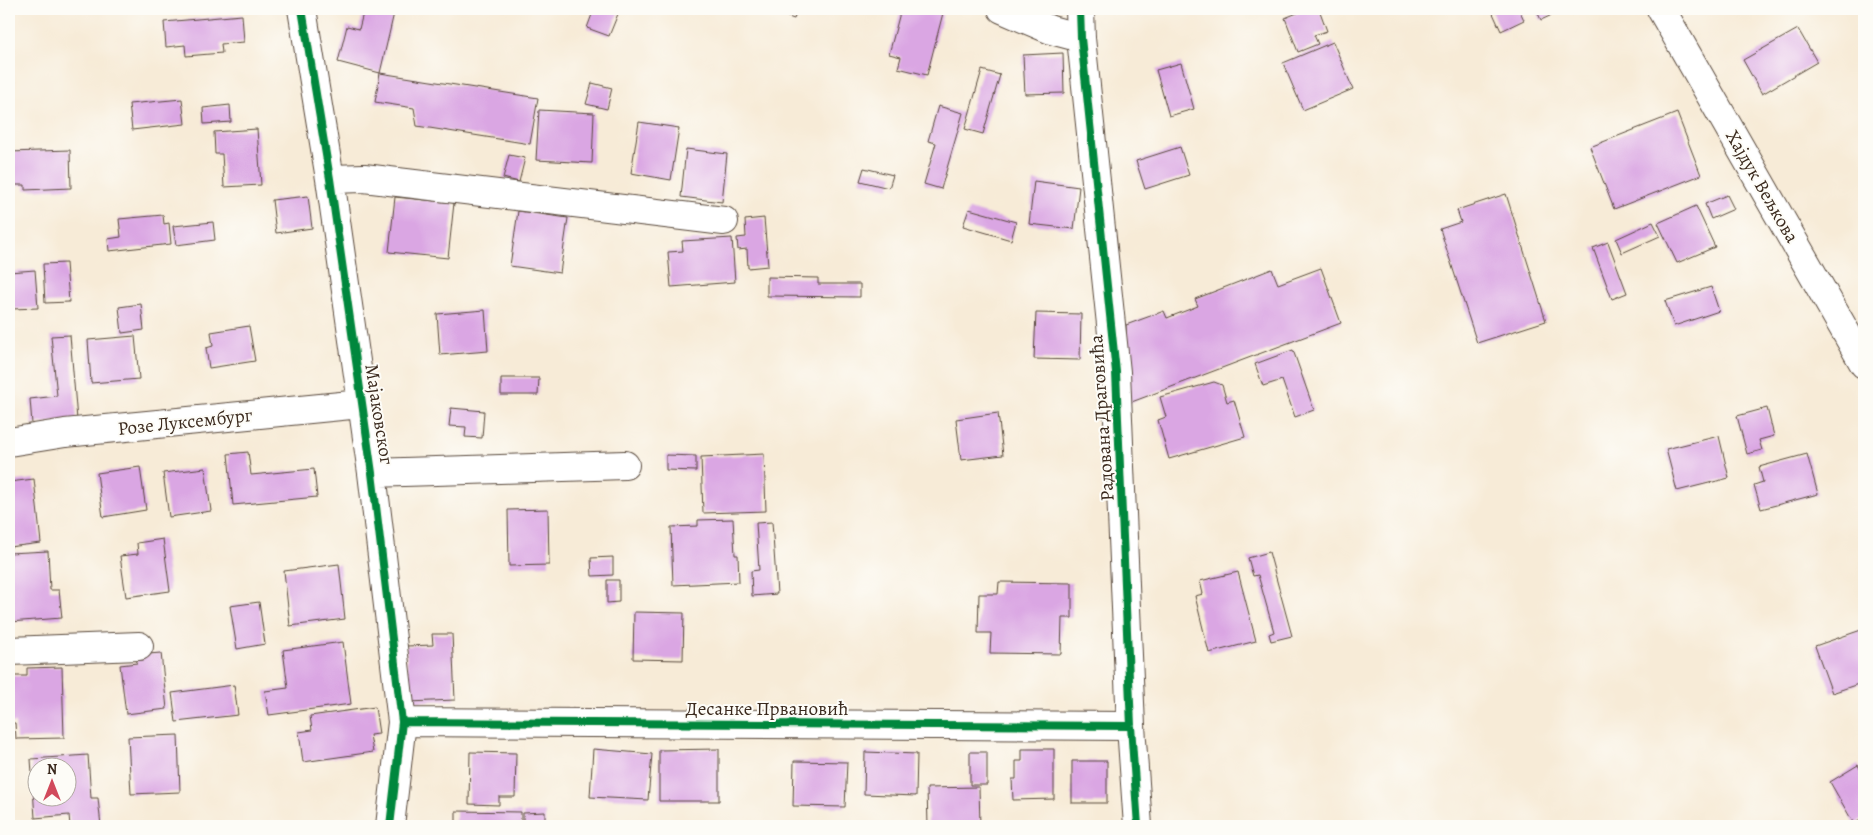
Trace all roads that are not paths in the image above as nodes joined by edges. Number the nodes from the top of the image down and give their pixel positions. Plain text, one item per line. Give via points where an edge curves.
1 (302, 9) edge
2 (1002, 9) edge
3 (1080, 9) edge
4 (1661, 9) edge
5 (1081, 38) junction
6 (330, 179) junction
7 (724, 221) dead end
8 (1862, 354) edge
9 (361, 404) junction
10 (9, 442) edge
11 (625, 465) dead end
12 (372, 473) junction
13 (139, 646) dead end
14 (9, 651) edge
15 (402, 722) junction
16 (1131, 726) junction
17 (390, 826) edge
18 (1138, 826) edge

1 - 6 street, Мајаковског
2 - 5 street via 1051,30
3 - 5 street, Радована Драговића
4 - 8 street, Хајдук Вељкова
5 - 16 street, Радована Драговића via 1116,372
6 - 7 street via 364,178
6 - 9 street, Мајаковског
9 - 10 street, Розе Луксембург via 65,433
9 - 12 street, Мајаковског
11 - 12 street, Мајаковског
12 - 15 street, Мајаковског
13 - 14 street
15 - 16 street, Десанке Првановић
15 - 17 street, Мајаковског
16 - 18 street, Радована Драговића

